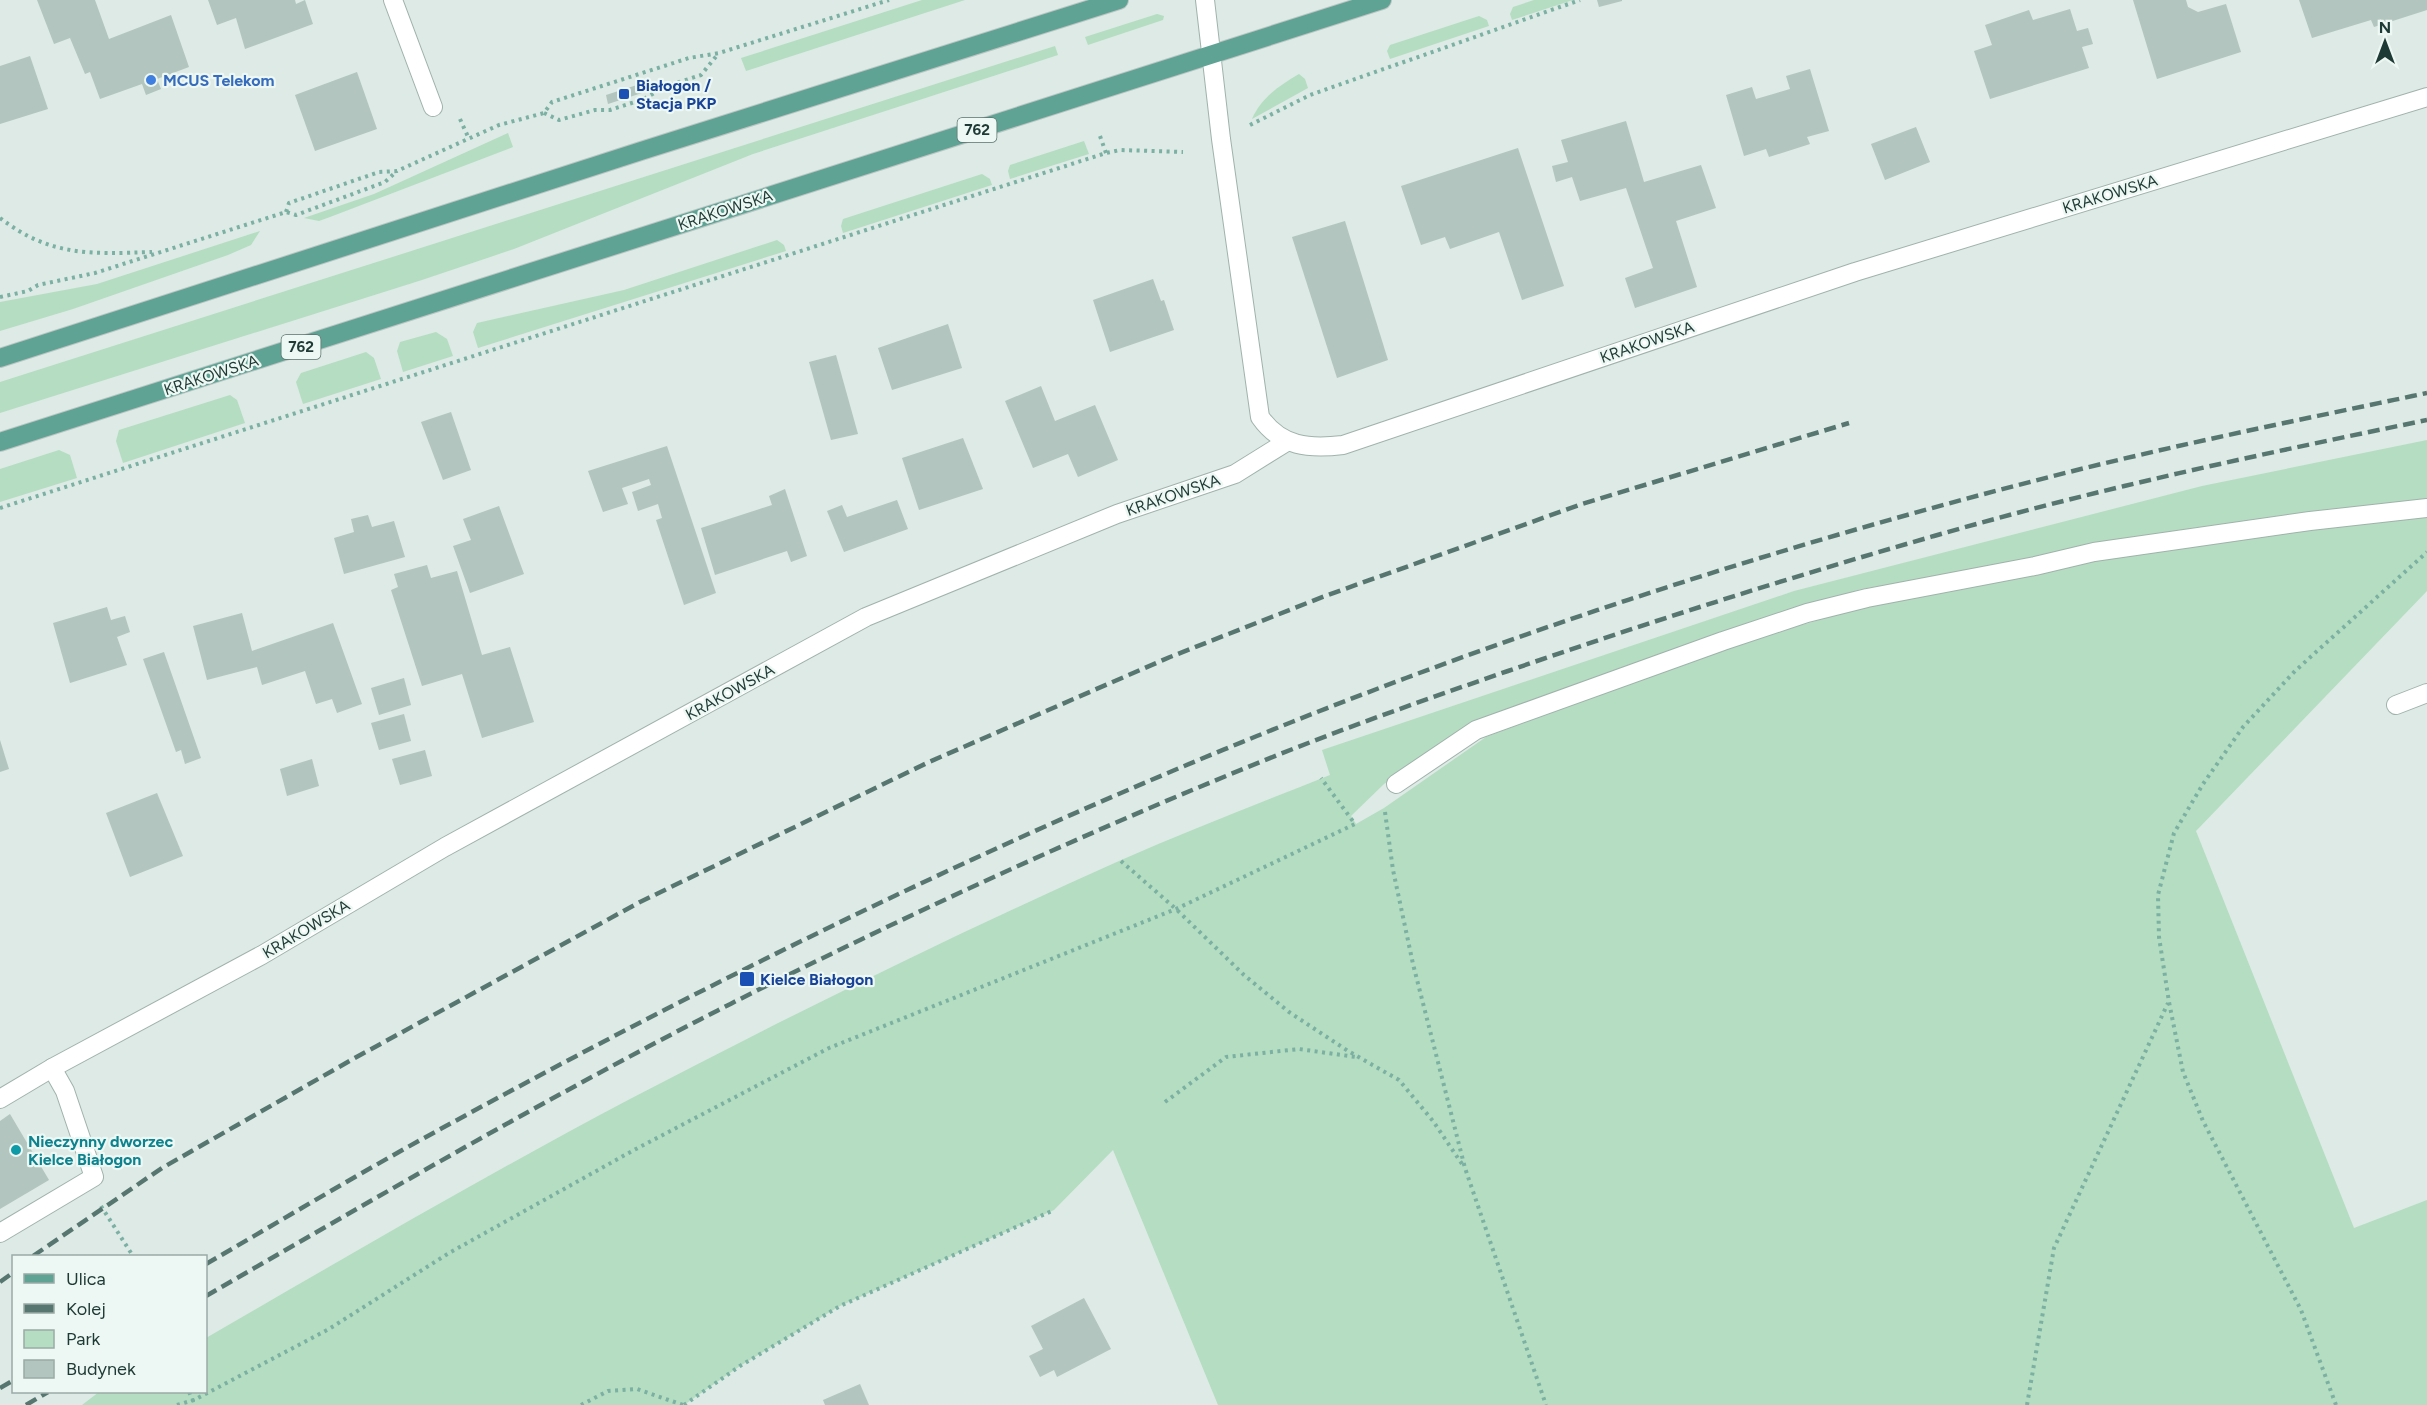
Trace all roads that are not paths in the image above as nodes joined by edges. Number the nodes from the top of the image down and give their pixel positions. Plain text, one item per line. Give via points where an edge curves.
1 (393, 0) edge
2 (1119, 0) edge
3 (1205, 0) edge
4 (1382, 0) edge
5 (1212, 54) junction
6 (2427, 97) edge
7 (433, 107) dead end
8 (0, 358) edge
9 (1288, 441) junction
10 (0, 442) edge
11 (2427, 508) edge
12 (2427, 693) edge
13 (2396, 705) dead end
14 (1396, 784) road end
15 (52, 1068) junction
16 (0, 1099) edge
17 (0, 1233) edge

1 - 7 street
2 - 8 main road
3 - 5 street
4 - 5 main road, KRAKOWSKA / 762
5 - 9 street via 1260,417 1270,432
5 - 10 main road, KRAKOWSKA / 762
6 - 9 street, KRAKOWSKA via 1855,272 1343,445 1320,448
9 - 15 street, KRAKOWSKA via 1235,474 1117,514 866,617
11 - 14 street via 2094,552 1807,613 1476,730
12 - 13 street
15 - 16 street, KRAKOWSKA
15 - 17 street via 65,1091 94,1176

